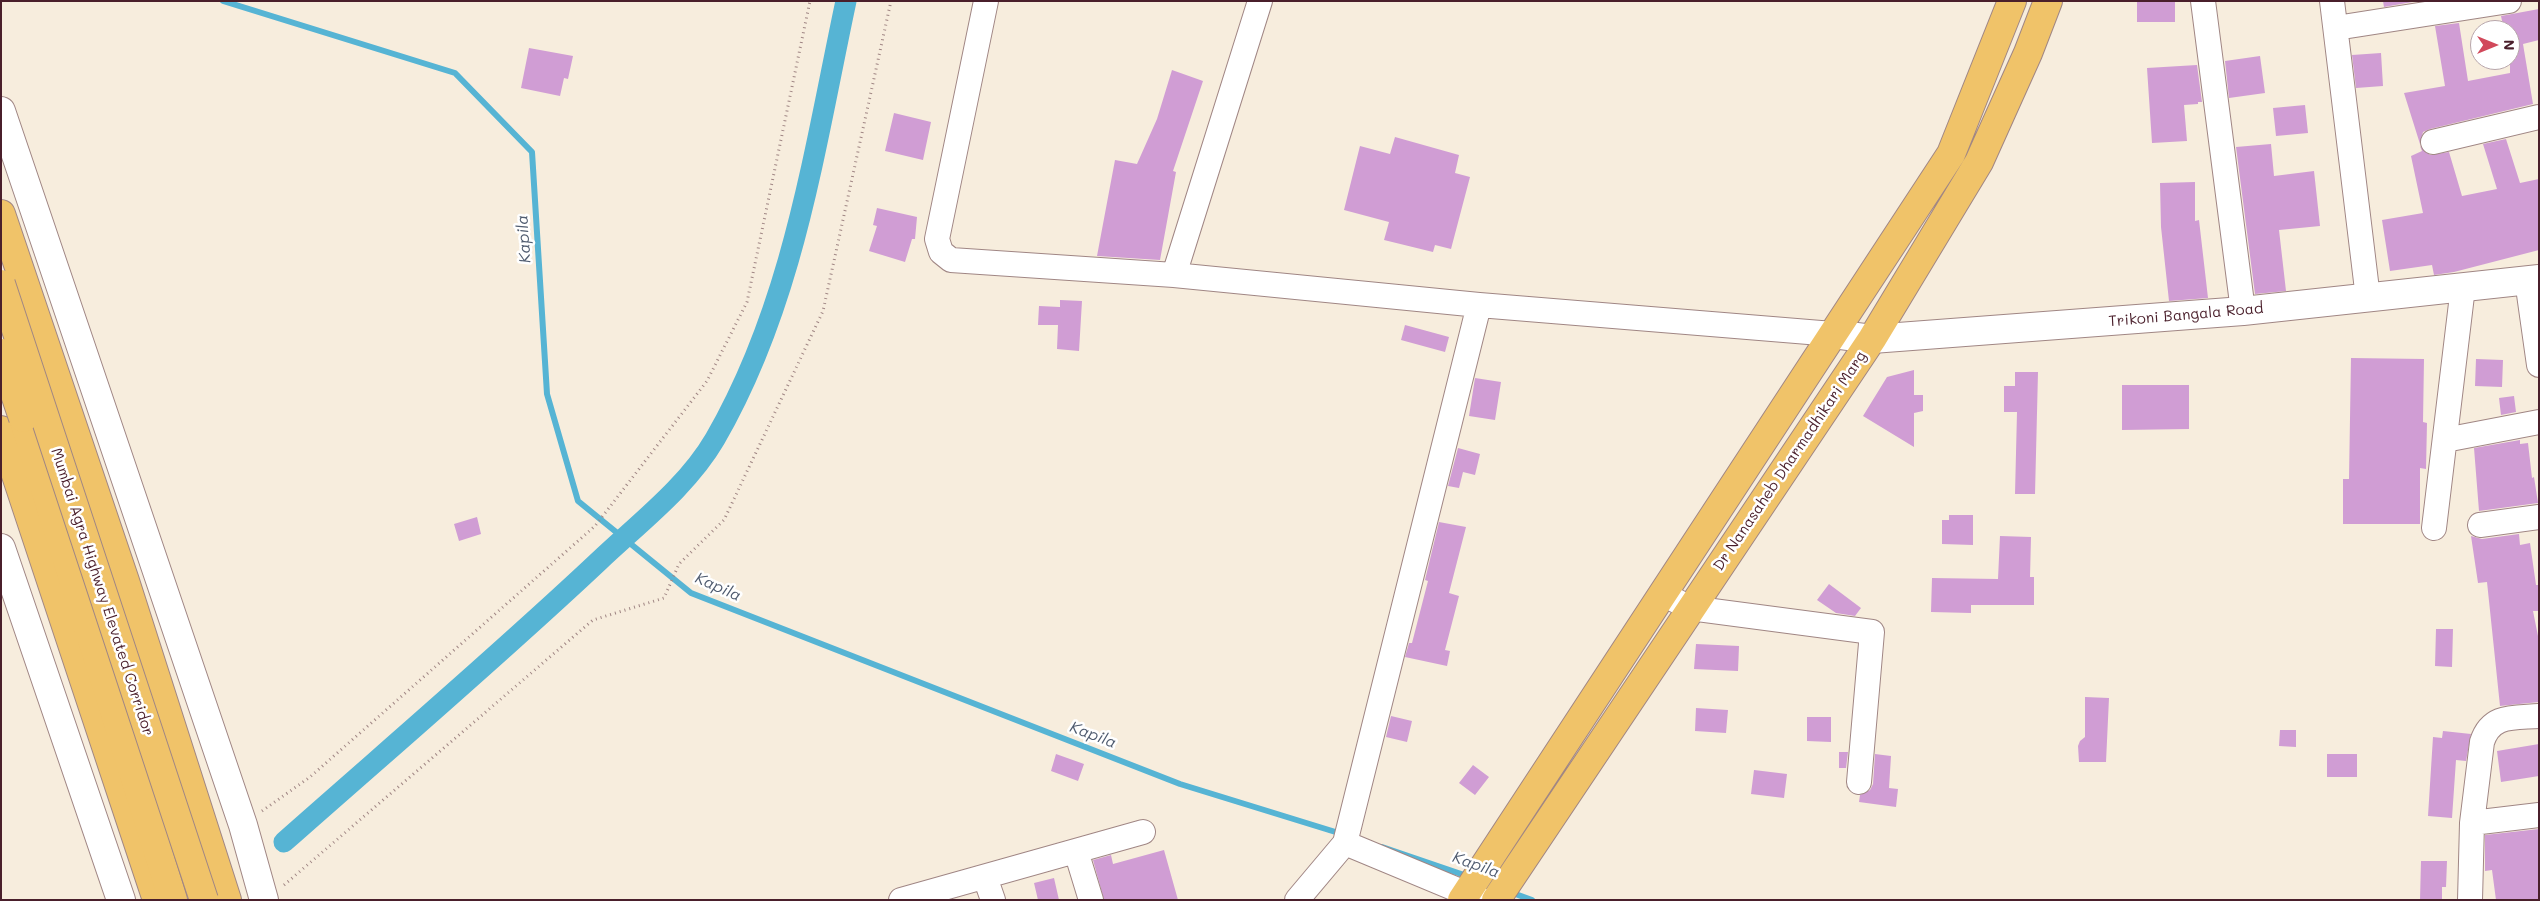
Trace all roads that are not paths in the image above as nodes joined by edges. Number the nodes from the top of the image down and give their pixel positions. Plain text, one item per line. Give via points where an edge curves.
1 (986, 1) edge
2 (1260, 1) edge
3 (2012, 1) edge
4 (2048, 1) edge
5 (2203, 1) edge
6 (2332, 1) edge
7 (2509, 1) edge
8 (2336, 28) junction
9 (1, 111) edge
10 (2539, 117) edge
11 (2433, 142) dead end
12 (1, 214) edge
13 (1174, 276) junction
14 (2533, 279) edge
15 (1, 284) edge
16 (2463, 287) junction
17 (2368, 298) junction
18 (1479, 306) junction
19 (2243, 312) junction
20 (1833, 334) junction
21 (1872, 339) junction
22 (1, 353) edge
23 (2539, 365) edge
24 (87, 366) junction
25 (55, 375) junction
26 (1, 387) edge
27 (2539, 422) edge
28 (1, 430) edge
29 (2445, 440) junction
30 (2539, 517) edge
31 (2480, 525) dead end
32 (2434, 528) dead end
33 (1, 548) edge
34 (1663, 594) junction
35 (1690, 608) junction
36 (2539, 716) edge
37 (1859, 782) dead end
38 (2539, 815) edge
39 (2472, 823) junction
40 (1143, 832) dead end
41 (1345, 843) junction
42 (1076, 851) junction
43 (985, 877) junction
44 (273, 893) edge
45 (1470, 898) edge
46 (121, 900) edge
47 (157, 900) edge
48 (173, 900) edge
49 (204, 900) edge
50 (227, 900) edge
51 (902, 900) edge
52 (993, 900) edge
53 (1090, 900) edge
54 (1297, 900) edge
55 (1496, 900) edge
56 (2470, 900) edge

1 - 13 street via 937,239 941,252 951,260
2 - 13 street
3 - 20 main road, Dr Nanasaheb Dharmadhikari Marg via 1951,154
4 - 21 main road, Dr Nanasaheb Dharmadhikari Marg via 1979,162
5 - 19 street
6 - 8 street
7 - 8 street
8 - 17 street
9 - 24 street
10 - 11 street
12 - 25 main road
13 - 18 street
14 - 16 street, Trikoni Bangala Road
14 - 23 street
15 - 49 main road, Mumbai Agra Highway Elevated Corridor, bridge
16 - 17 street, Trikoni Bangala Road
16 - 29 street
17 - 19 street, Trikoni Bangala Road
18 - 20 street
18 - 41 street
19 - 21 street, Trikoni Bangala Road
20 - 21 street, Trikoni Bangala Road
20 - 34 main road, Dr Nanasaheb Dharmadhikari Marg
21 - 35 main road, Dr Nanasaheb Dharmadhikari Marg
22 - 48 main road, Mumbai Agra Highway Elevated Corridor, bridge
24 - 25 street
24 - 44 street via 243,824
25 - 26 street
25 - 50 main road
27 - 29 street
28 - 47 main road
29 - 32 street
30 - 31 street
33 - 46 street
34 - 35 street
34 - 45 main road, Dr Nanasaheb Dharmadhikari Marg
35 - 37 street via 1872,632
35 - 55 main road, Dr Nanasaheb Dharmadhikari Marg
36 - 39 street via 2495,722 2485,732
38 - 39 street
39 - 56 street
40 - 42 street
41 - 45 street
41 - 54 street
42 - 43 street
42 - 53 street
43 - 51 street
43 - 52 street

